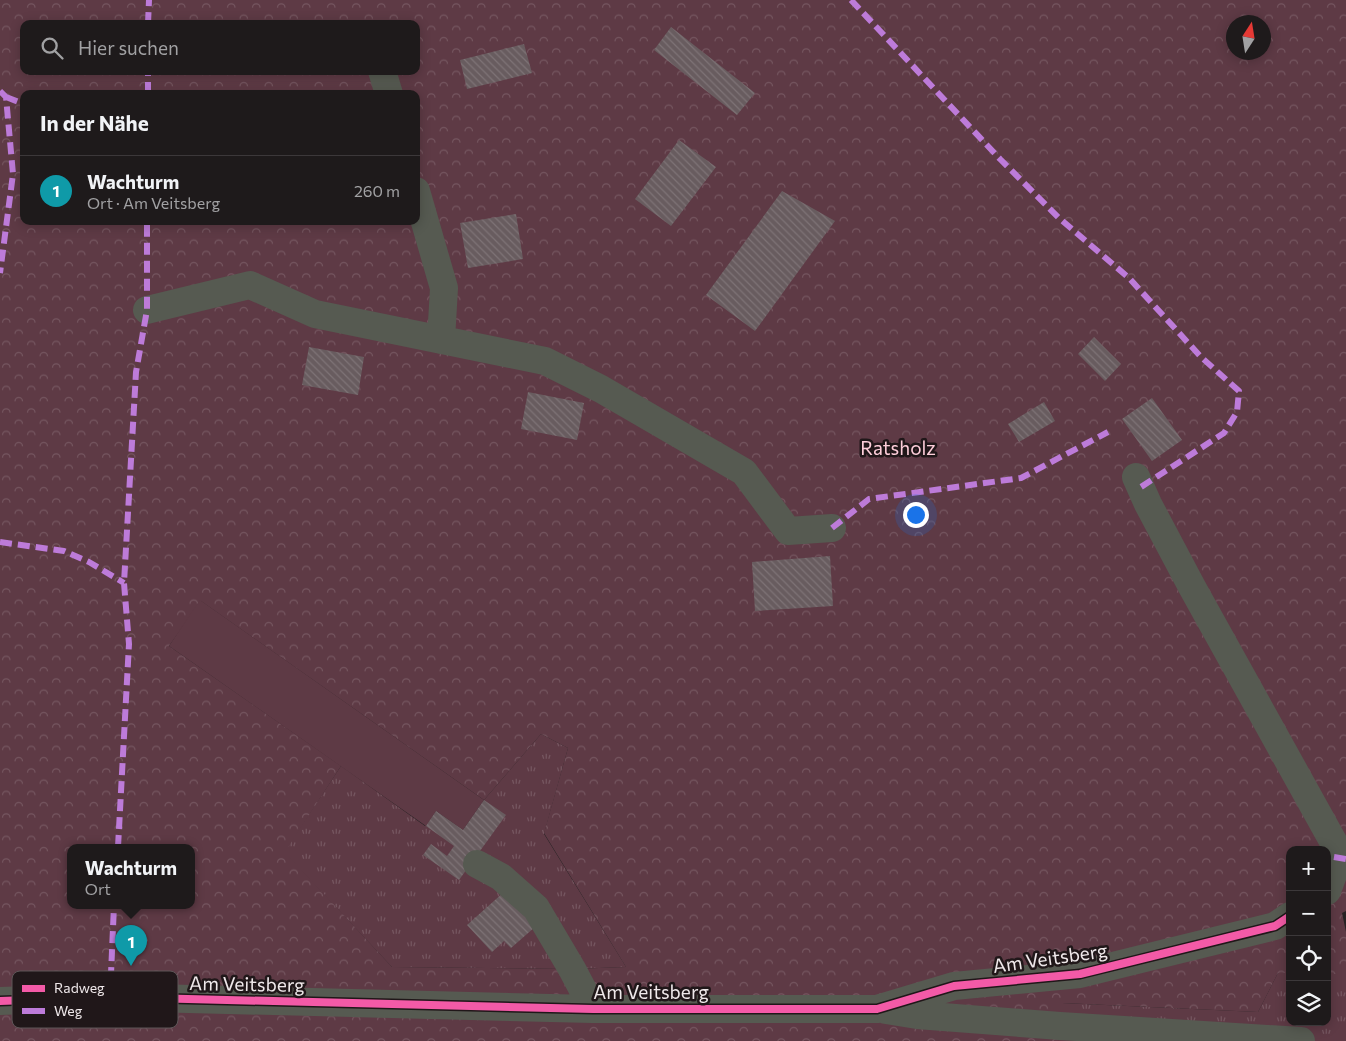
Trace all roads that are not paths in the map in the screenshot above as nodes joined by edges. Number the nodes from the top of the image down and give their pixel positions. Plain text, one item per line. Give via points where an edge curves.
1 (383, 75) edge
2 (388, 90) edge
3 (420, 205) edge
4 (147, 310) dead end
5 (441, 340) junction
6 (1136, 477) dead end
7 (832, 528) dead end
8 (477, 864) dead end
9 (1331, 880) edge
10 (1331, 892) edge
11 (1346, 894) edge
12 (1286, 919) edge
13 (178, 999) edge
14 (593, 1008) junction
15 (877, 1009) junction
16 (1218, 1039) edge
17 (1301, 1041) edge

1 - 2 street
3 - 5 street via 444,288
4 - 5 street via 250,285 315,314
5 - 7 street via 545,361 601,389 744,472 788,530
6 - 9 street via 1192,587 1334,842
8 - 14 street via 501,878 536,908
10 - 11 street
12 - 15 street, Am Veitsberg via 1275,926 1080,974 954,986
13 - 14 street, Am Veitsberg
14 - 15 street, Am Veitsberg
15 - 16 street
16 - 17 street

